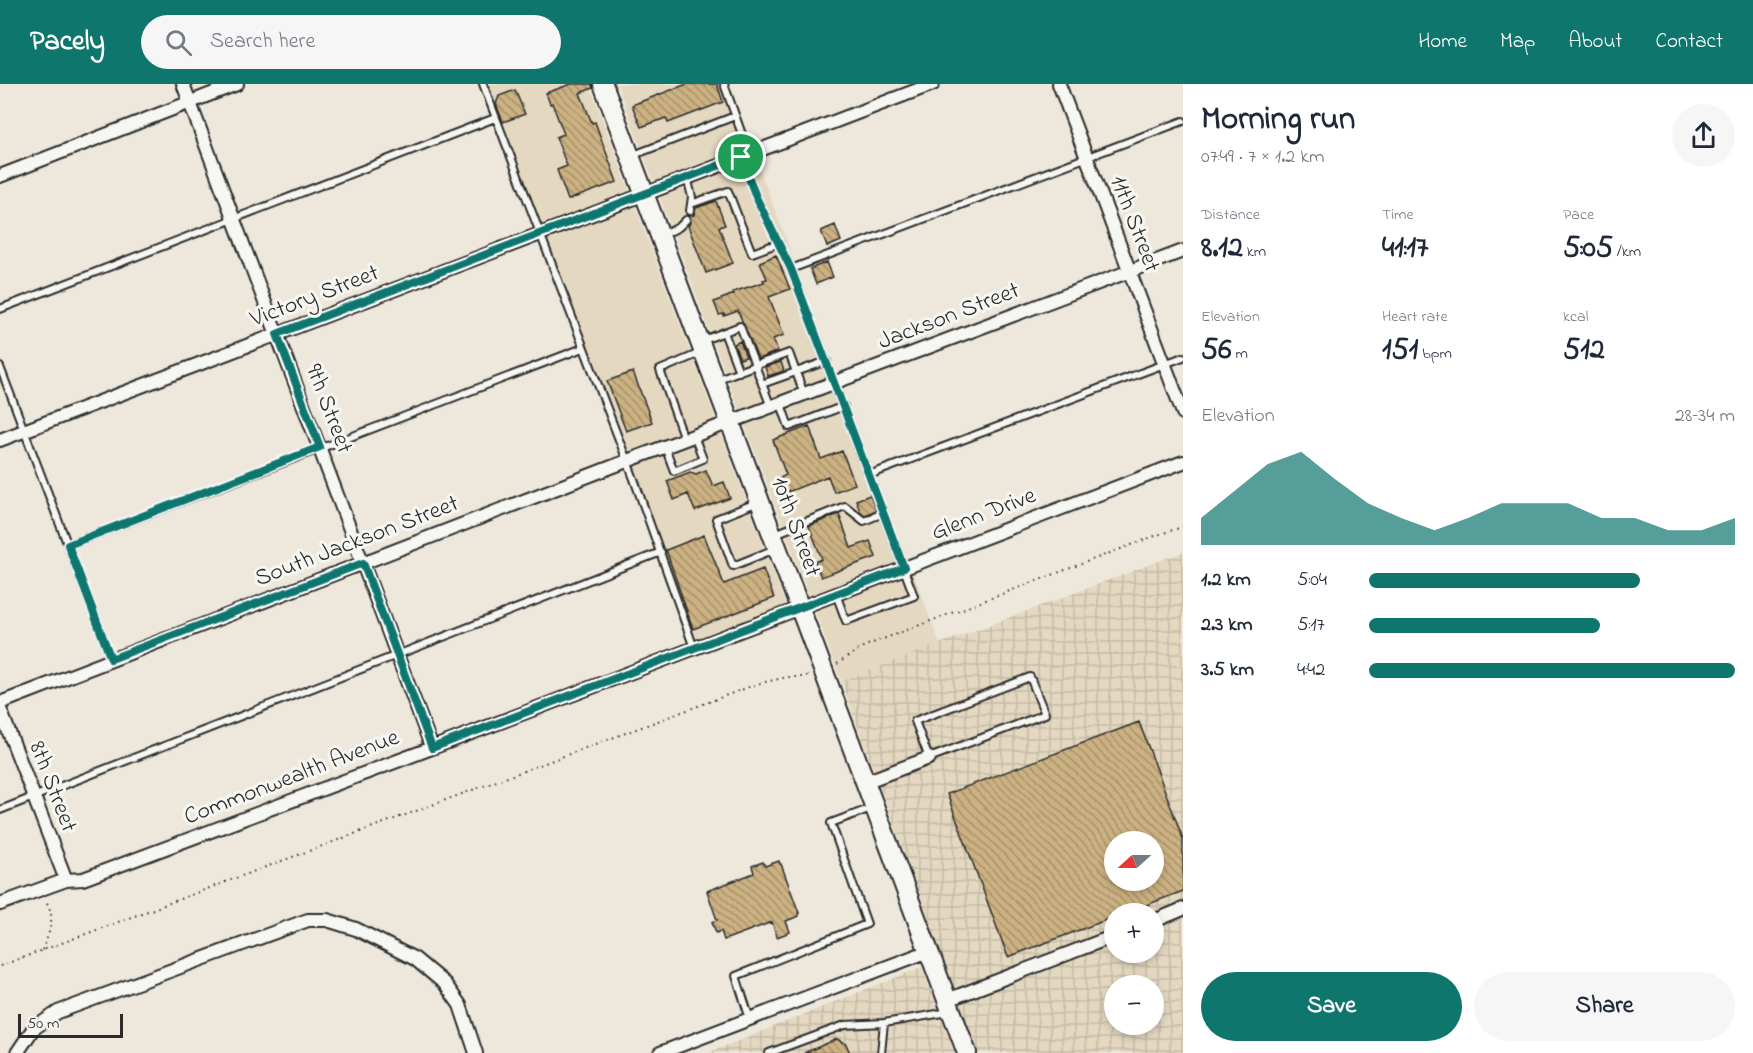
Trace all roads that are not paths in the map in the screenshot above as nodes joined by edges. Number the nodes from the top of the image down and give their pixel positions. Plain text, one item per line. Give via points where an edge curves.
1 (183, 84) edge
2 (237, 84) edge
3 (483, 84) edge
4 (603, 84) edge
5 (724, 84) edge
6 (933, 84) edge
7 (1059, 84) edge
8 (190, 102) junction
9 (735, 116) junction
10 (495, 118) junction
11 (1183, 121) edge
12 (745, 155) junction
13 (631, 156) junction
14 (1086, 157) junction
15 (0, 176) edge
16 (687, 177) junction
17 (644, 193) junction
18 (234, 220) junction
19 (686, 220) dead end
20 (539, 233) junction
21 (660, 236) junction
22 (779, 243) junction
23 (1183, 251) edge
24 (791, 269) junction
25 (1130, 271) junction
26 (0, 309) edge
27 (724, 332) junction
28 (277, 334) junction
29 (702, 346) junction
30 (583, 348) junction
31 (1183, 357) edge
32 (827, 361) junction
33 (1164, 364) junction
34 (755, 366) junction
35 (0, 367) edge
36 (739, 372) junction
37 (796, 372) junction
38 (714, 381) junction
39 (835, 382) junction
40 (762, 384) junction
41 (804, 394) junction
42 (776, 405) junction
43 (843, 406) junction
44 (1183, 413) edge
45 (730, 422) junction
46 (24, 431) junction
47 (689, 437) junction
48 (0, 440) edge
49 (320, 447) junction
50 (665, 447) junction
51 (627, 461) junction
52 (1183, 462) edge
53 (869, 475) junction
54 (760, 501) junction
55 (883, 513) junction
56 (775, 542) junction
57 (68, 545) junction
58 (661, 552) junction
59 (363, 563) junction
60 (904, 568) junction
61 (836, 594) junction
62 (800, 608) junction
63 (694, 649) junction
64 (397, 655) junction
65 (111, 659) junction
66 (0, 703) edge
67 (0, 709) edge
68 (432, 748) junction
69 (929, 758) junction
70 (865, 782) junction
71 (34, 797) junction
72 (874, 807) junction
73 (0, 810) edge
74 (66, 880) junction
75 (0, 904) edge
76 (1183, 909) edge
77 (1164, 917) edge
78 (1104, 940) edge
79 (929, 951) junction
80 (949, 1006) junction
81 (750, 1019) junction
82 (884, 1023) junction
83 (17, 1053) edge
84 (476, 1053) edge
85 (660, 1053) edge
86 (770, 1053) edge
87 (882, 1053) edge
88 (967, 1053) edge

1 - 8 street, 9th Street
2 - 8 street
3 - 10 lane
4 - 13 street, 10th Street
5 - 9 lane
6 - 12 street, Victory Street
7 - 14 street, 11th Street
8 - 15 street
8 - 18 street, 9th Street
9 - 12 lane
9 - 13 lane
10 - 18 lane
10 - 20 lane
11 - 14 lane
12 - 16 street, Victory Street
12 - 22 lane via 756,197
13 - 17 street, 10th Street
14 - 24 lane
14 - 25 street, 11th Street
16 - 17 street, Victory Street
16 - 22 lane via 692,195 690,207 728,191 752,253
17 - 20 street, Victory Street
17 - 21 street, 10th Street
18 - 26 lane
18 - 28 street, 9th Street
19 - 21 lane
20 - 28 street, Victory Street
20 - 30 lane
21 - 29 street, 10th Street
22 - 24 lane
23 - 25 street, Jackson Street
24 - 32 lane
25 - 33 street, 11th Street
25 - 39 street, Jackson Street
27 - 29 lane
27 - 34 lane via 740,326
27 - 36 lane
28 - 46 street, Victory Street
28 - 49 street, 9th Street
29 - 38 street, 10th Street
29 - 47 lane via 660,370
30 - 49 lane
30 - 51 lane
31 - 33 lane
32 - 37 lane
32 - 39 lane
33 - 44 street, 11th Street
33 - 53 lane
34 - 36 lane
34 - 37 lane via 789,353
34 - 40 lane
35 - 46 lane
36 - 38 lane
37 - 40 lane
37 - 41 lane
38 - 45 street, 10th Street
39 - 41 street, Jackson Street
39 - 43 lane
40 - 42 lane
41 - 42 street, Jackson Street
42 - 43 lane via 789,427
42 - 45 street, Jackson Street
43 - 53 lane
45 - 47 street, South Jackson Street
45 - 54 street, 10th Street
46 - 48 street, Victory Street
46 - 57 lane
47 - 50 street, South Jackson Street
47 - 50 lane via 703,459 674,471
49 - 57 lane
49 - 59 street, 9th Street
50 - 51 street, South Jackson Street
51 - 58 lane
51 - 59 street, South Jackson Street
52 - 60 street, Glenn Drive
53 - 55 lane
54 - 56 street, 10th Street
54 - 56 lane via 716,519 733,566
55 - 56 lane via 864,521 845,506
55 - 60 lane
56 - 62 street, 10th Street
57 - 65 lane
58 - 63 lane
58 - 64 lane
59 - 64 street, 9th Street
59 - 65 street, South Jackson Street
60 - 61 street, Glenn Drive
60 - 61 lane via 914,597 846,621
61 - 62 street, Glenn Drive
62 - 63 street, Commonwealth Avenue
62 - 70 street, 10th Street
63 - 68 street, Commonwealth Avenue
64 - 68 street, 9th Street
64 - 71 lane
65 - 66 street, South Jackson Street
67 - 71 street, 8th Street
68 - 74 street, Commonwealth Avenue via 83,879
69 - 69 lane via 1045,714 1030,677 915,721
69 - 70 street
70 - 72 street, 10th Street
71 - 73 lane
71 - 74 street, 8th Street
72 - 79 street, 10th Street
72 - 81 lane via 831,823 867,924 736,976
74 - 75 street, Commonwealth Avenue
76 - 77 street
78 - 80 street
79 - 80 street, 10th Street
79 - 81 street
80 - 82 lane
80 - 88 street, 10th Street
81 - 85 street
82 - 86 lane via 845,1025
82 - 87 lane
83 - 84 street via 33,1029 58,1012 308,920 327,920 356,929 415,958 445,984 460,1005

